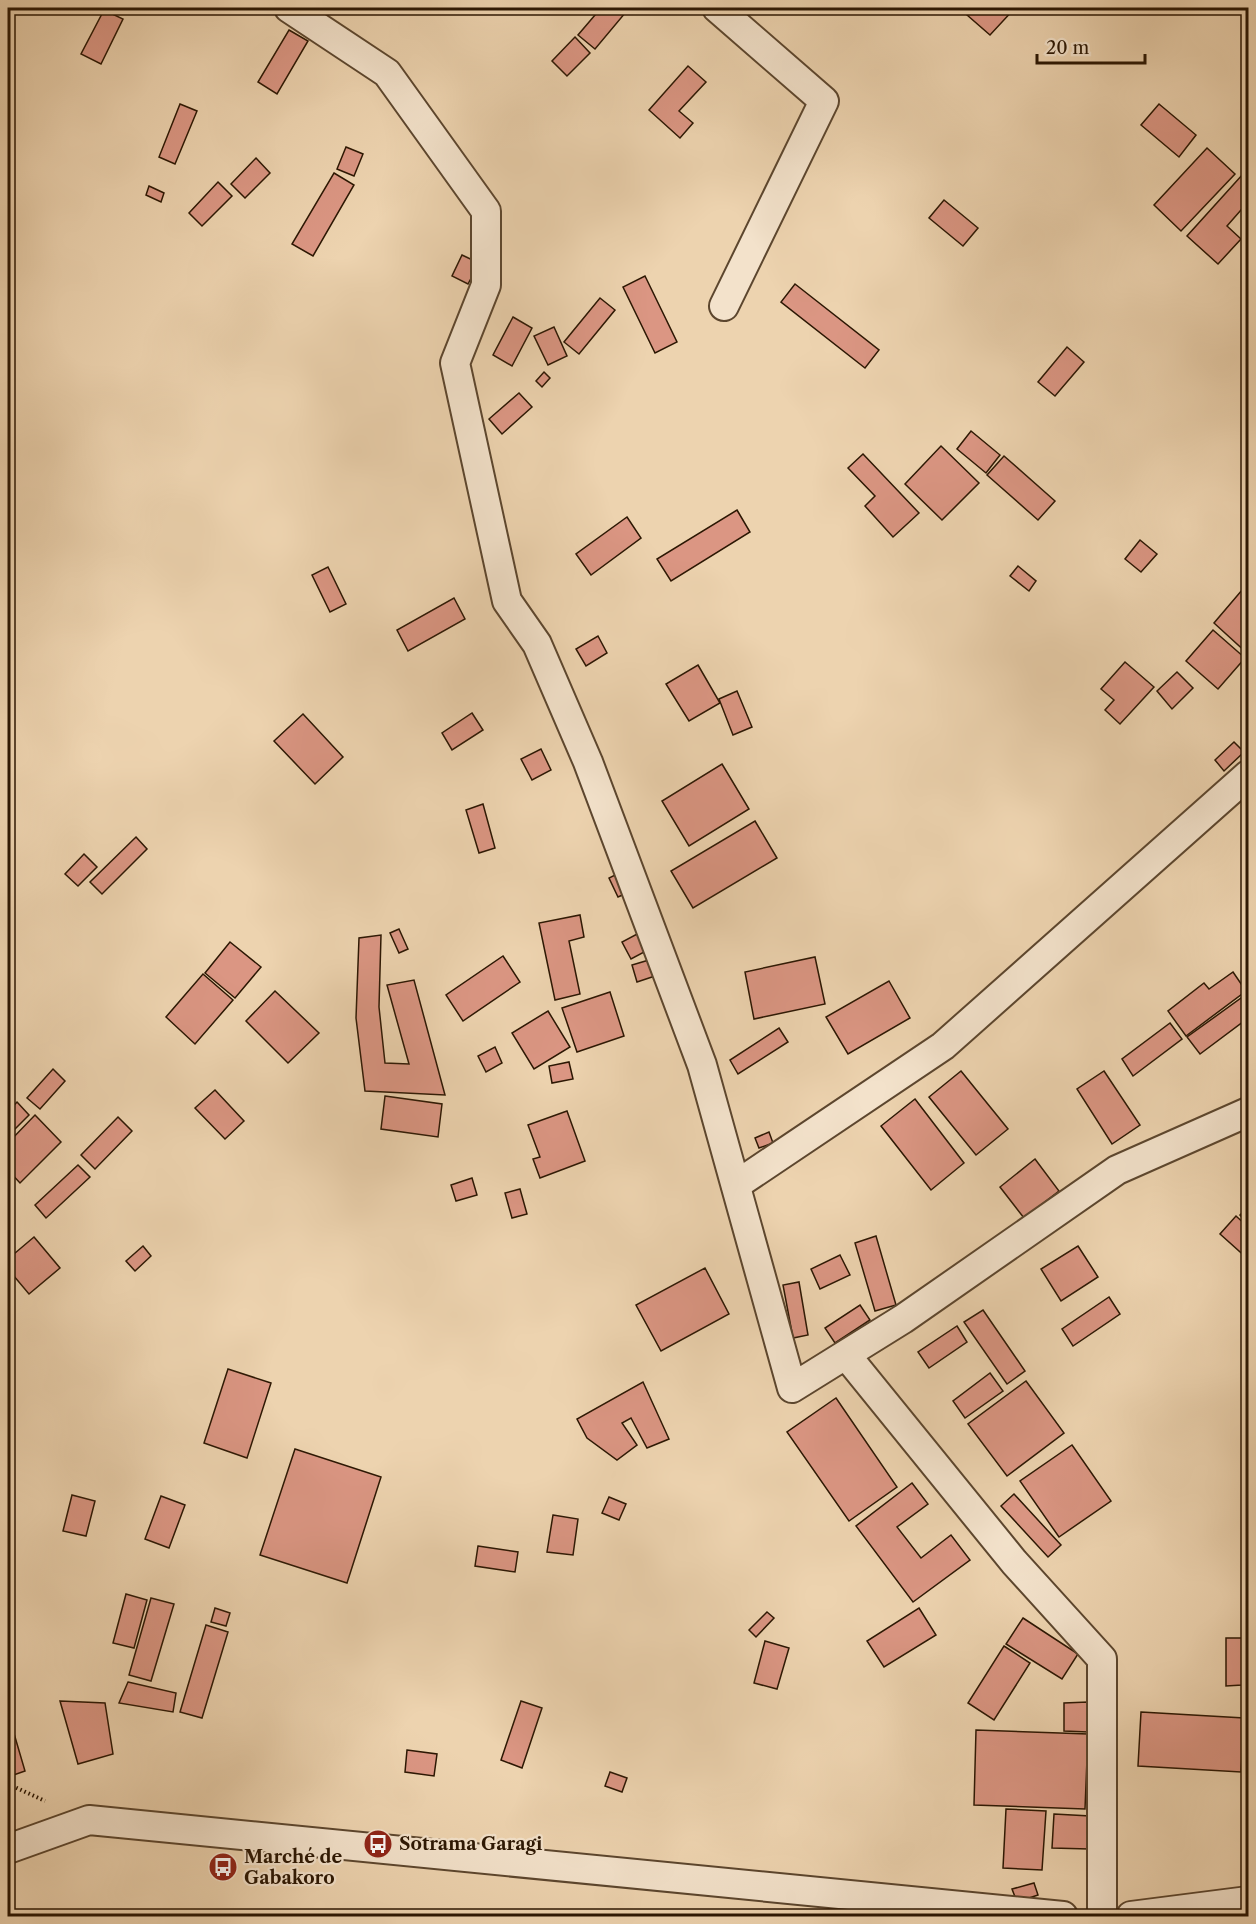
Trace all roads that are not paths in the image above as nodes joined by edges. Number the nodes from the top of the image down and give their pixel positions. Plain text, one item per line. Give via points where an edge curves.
1 (289, 8) edge
2 (717, 8) edge
3 (724, 306) dead end
4 (1248, 775) edge
5 (1248, 1112) edge
6 (736, 1185) junction
7 (846, 1355) junction
8 (8, 1849) edge
9 (1248, 1901) edge
10 (1063, 1917) edge
11 (1102, 1917) edge
12 (1131, 1917) edge

1 - 6 street via 387,73 486,211 486,285 455,363 507,601 537,644 588,762 702,1065
2 - 3 street via 824,101
4 - 6 street via 943,1046
5 - 7 street via 1117,1170
6 - 7 street via 792,1388
7 - 11 street via 1014,1562 1102,1659
8 - 10 street via 89,1820
9 - 12 street

